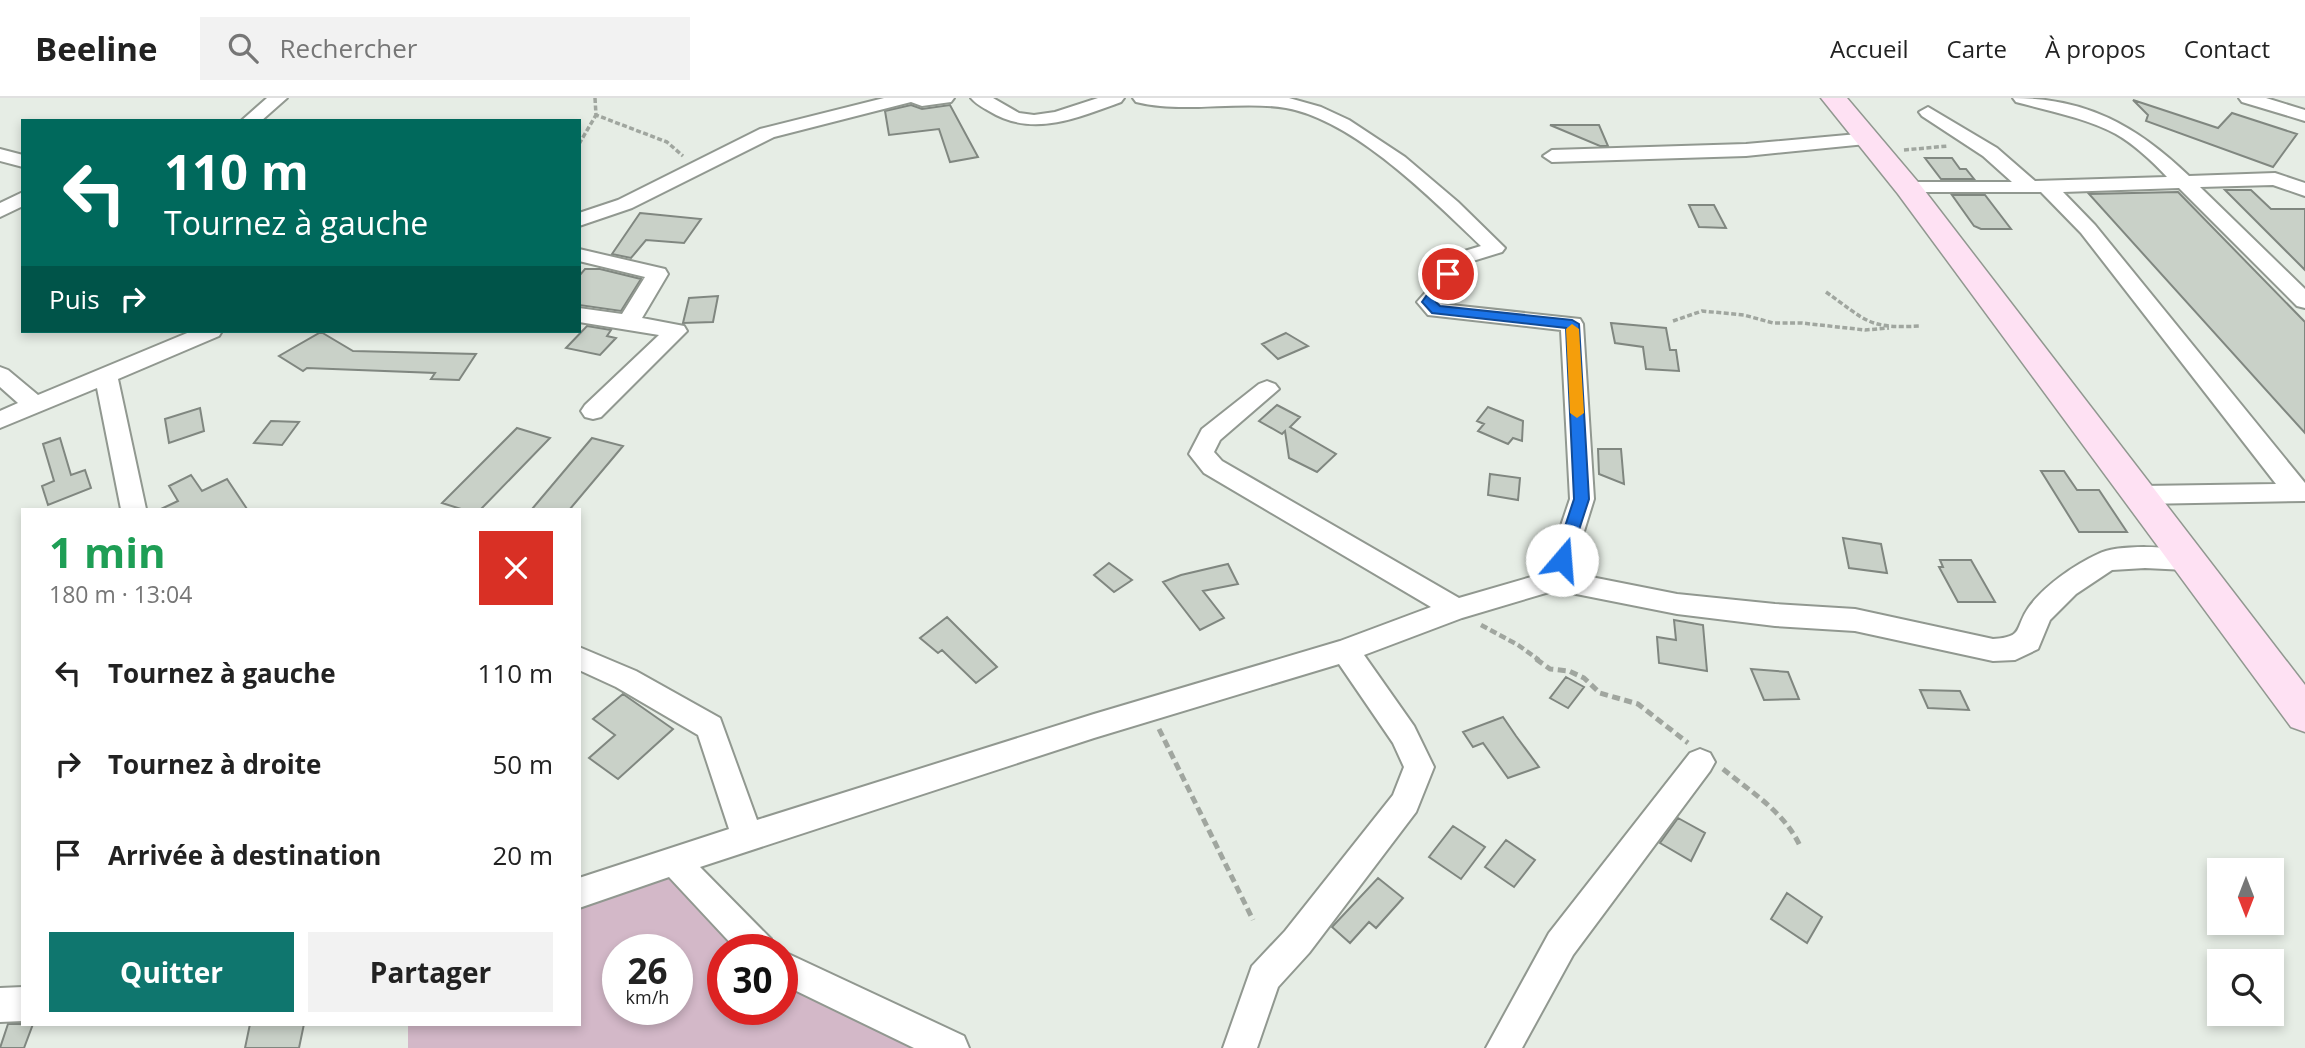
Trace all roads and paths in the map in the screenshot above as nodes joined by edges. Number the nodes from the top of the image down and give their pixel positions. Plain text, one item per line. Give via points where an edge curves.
1 (278, 98) edge
2 (595, 98) edge
3 (905, 98) edge
4 (917, 98) edge
5 (945, 98) edge
6 (980, 98) edge
7 (1115, 98) edge
8 (1142, 98) edge
9 (1834, 98) edge
10 (2248, 98) edge
11 (2022, 99) edge
12 (1928, 112) dead end
13 (597, 116) junction
14 (2305, 116) edge
15 (252, 119) edge
16 (581, 141) edge
17 (1976, 143) junction
18 (1875, 146) junction
19 (0, 155) edge
20 (1552, 156) dead end
21 (21, 160) edge
22 (697, 168) junction
23 (2185, 181) junction
24 (2037, 186) junction
25 (1908, 188) junction
26 (2305, 190) edge
27 (21, 199) edge
28 (0, 211) edge
29 (581, 219) edge
30 (581, 255) edge
31 (1826, 292) dead end
32 (2305, 301) edge
33 (581, 315) edge
34 (1673, 321) dead end
35 (628, 322) junction
36 (1920, 326) dead end
37 (1889, 328) junction
38 (206, 333) edge
39 (105, 374) junction
40 (0, 375) edge
41 (1267, 389) dead end
42 (35, 405) junction
43 (593, 411) dead end
44 (0, 420) edge
45 (2300, 492) edge
46 (2142, 495) junction
47 (134, 508) edge
48 (2186, 560) junction
49 (1556, 580) junction
50 (1456, 609) junction
51 (1345, 651) junction
52 (581, 659) edge
53 (1149, 709) junction
54 (2305, 715) edge
55 (1701, 757) junction
56 (747, 836) junction
57 (1801, 848) dead end
58 (675, 862) junction
59 (581, 892) edge
60 (1253, 920) dead end
61 (744, 934) edge
62 (798, 975) edge
63 (21, 1004) edge
64 (0, 1005) edge
65 (952, 1048) edge
66 (1240, 1048) edge
67 (1503, 1048) edge

1 - 15 street
2 - 13 path
3 - 22 street via 766,133
4 - 5 street
6 - 7 street via 1026,121
8 - 49 street via 1287,103 1313,109 1363,134 1495,248 1455,260 1429,302 1436,310 1572,324 1582,499
9 - 18 street
10 - 14 street
11 - 23 street via 2074,111 2122,130
12 - 17 street
13 - 16 path
13 - 22 path via 667,142
17 - 18 path
17 - 24 street
18 - 20 street
18 - 25 street
19 - 21 street
22 - 29 street via 625,204
23 - 24 street
23 - 26 street via 2275,179
23 - 32 street
24 - 25 street
24 - 45 street via 2088,229
25 - 46 street
27 - 28 street
30 - 35 street via 658,274
31 - 37 path via 1872,325
33 - 35 street
34 - 37 path via 1702,312 1773,323
35 - 43 street via 676,331
36 - 37 path
38 - 39 street
39 - 42 street
39 - 47 street
40 - 42 street
41 - 50 street via 1210,435 1201,454 1204,459
42 - 44 street
45 - 46 street
46 - 48 street
48 - 49 street via 2107,561 2067,587 2039,614 2028,641 2015,649 1993,650 1855,620 1677,604
48 - 54 street
49 - 50 street
50 - 51 street
50 - 55 path via 1550,669 1569,671 1600,693 1638,704
51 - 53 street
51 - 66 street via 1404,735 1419,767 1405,803 1264,978
52 - 56 street via 710,727
53 - 56 street
53 - 60 path
55 - 57 path via 1779,814 1795,831
55 - 67 street via 1560,944
56 - 58 street
58 - 59 street
58 - 61 street
62 - 65 street
63 - 64 street

